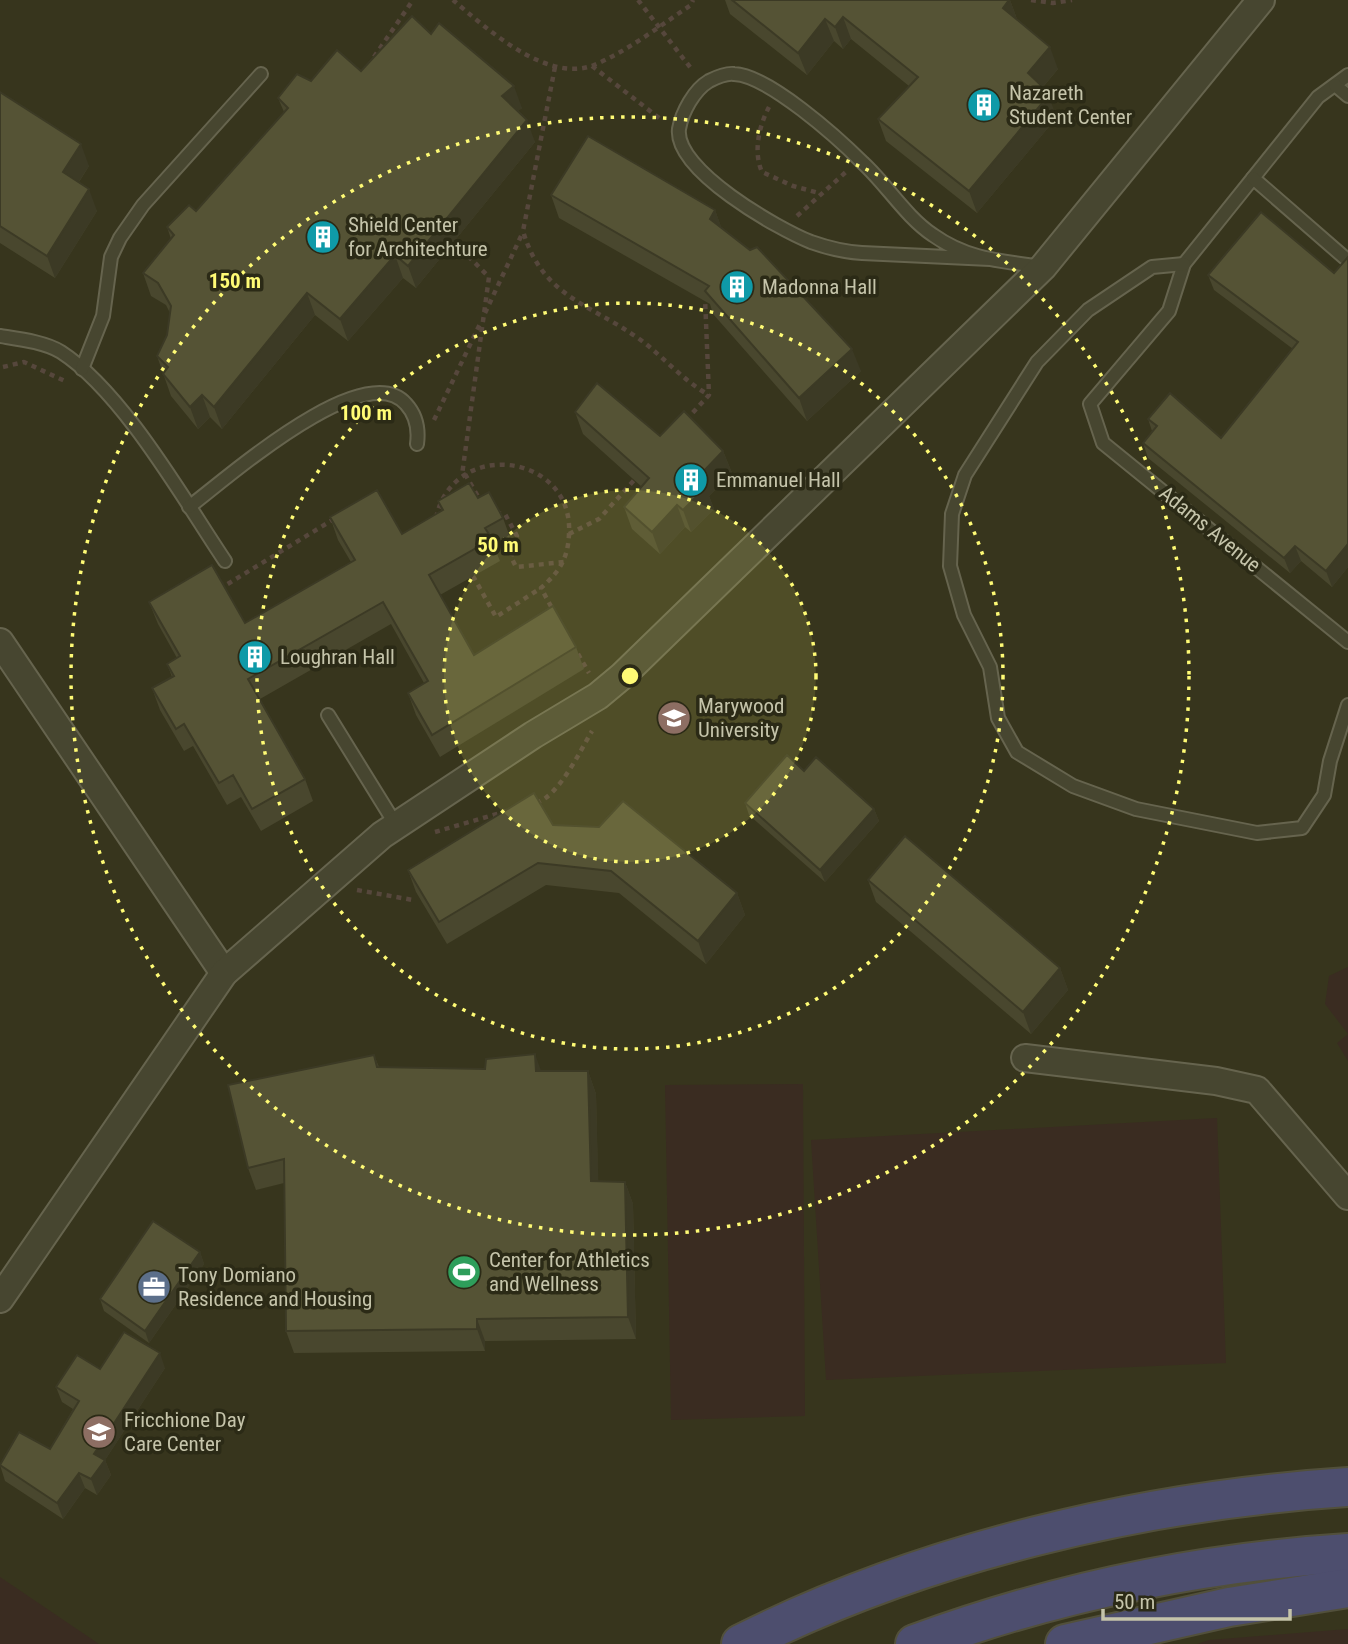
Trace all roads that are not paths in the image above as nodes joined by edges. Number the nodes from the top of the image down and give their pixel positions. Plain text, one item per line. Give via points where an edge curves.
1 (1261, 0) edge
2 (261, 74) dead end
3 (1348, 75) edge
4 (1335, 85) junction
5 (1348, 96) edge
6 (1253, 178) junction
7 (1345, 258) edge
8 (990, 259) junction
9 (1184, 264) junction
10 (1043, 267) junction
11 (0, 336) edge
12 (82, 369) junction
13 (417, 444) dead end
14 (189, 507) junction
15 (225, 562) dead end
16 (0, 642) edge
17 (1348, 642) edge
18 (1348, 705) edge
19 (328, 715) dead end
20 (397, 825) junction
21 (224, 973) junction
22 (1025, 1058) dead end
23 (1348, 1196) edge
24 (0, 1299) edge
25 (1348, 1487) edge
26 (1348, 1553) edge
27 (1348, 1588) edge
28 (741, 1644) edge
29 (915, 1644) edge
30 (1065, 1644) edge

1 - 10 street
2 - 12 lane via 143,205 120,238 111,257 103,316
3 - 4 lane
4 - 5 lane
4 - 6 lane via 1318,97
6 - 7 lane
6 - 9 lane
8 - 8 lane via 841,251 810,241 698,171 679,132 683,116 703,85 732,74 763,82 863,162 930,233 962,254
8 - 10 lane
9 - 17 lane, Adams Avenue via 1169,311 1090,404 1103,443
9 - 18 lane via 1152,267 1088,310 1037,362 965,475 952,514 950,566 964,615 990,667 998,719 1017,752 1073,786 1136,809 1257,834 1302,828 1324,795
10 - 20 street via 598,696
11 - 12 lane via 59,351
12 - 14 lane via 133,425
13 - 14 lane via 413,412 401,398 383,394 356,397 304,419
14 - 15 lane
16 - 21 street
19 - 20 lane
20 - 21 street
21 - 24 street
22 - 23 street via 1257,1090
25 - 28 highway via 1214,1501 1027,1539 845,1599
26 - 29 highway via 1136,1581 1043,1603
27 - 30 highway via 1229,1606

